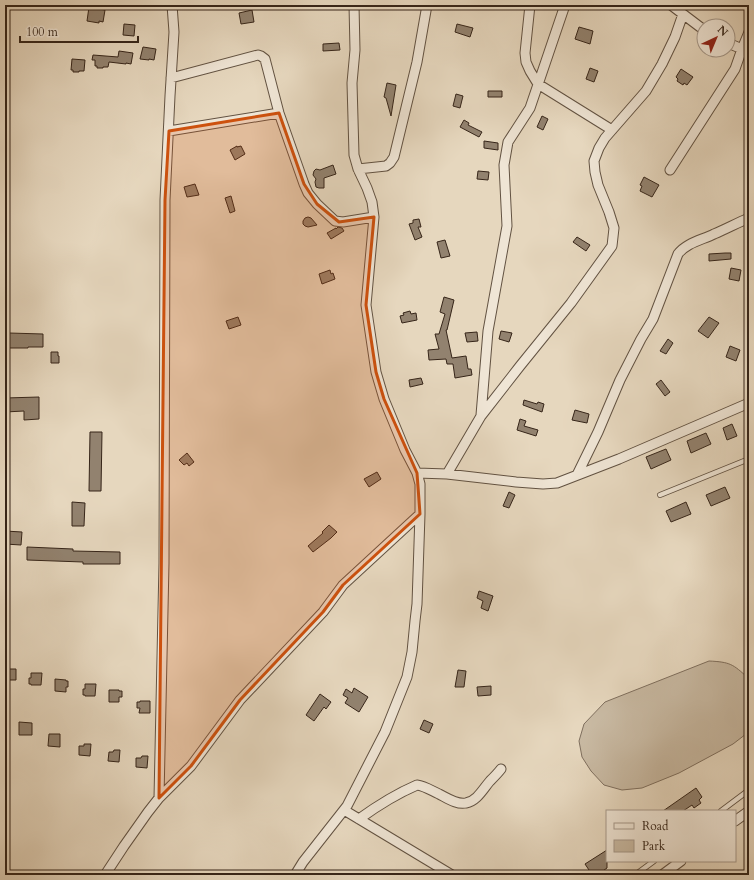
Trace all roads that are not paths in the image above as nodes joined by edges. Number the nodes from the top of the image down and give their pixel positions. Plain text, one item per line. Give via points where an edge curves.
1 (172, 5) edge
2 (354, 5) edge
3 (427, 5) edge
4 (530, 5) edge
5 (565, 5) edge
6 (671, 5) edge
7 (683, 14) junction
8 (696, 24) edge
9 (749, 32) edge
10 (736, 46) edge
11 (742, 49) junction
12 (171, 78) junction
13 (538, 84) junction
14 (279, 113) junction
15 (612, 130) junction
16 (169, 131) junction
17 (358, 169) junction
18 (670, 170) dead end
19 (374, 217) junction
20 (749, 218) edge
21 (749, 402) edge
22 (481, 416) junction
23 (749, 459) edge
24 (417, 473) junction
25 (447, 474) junction
26 (577, 475) junction
27 (660, 495) dead end
28 (420, 514) junction
29 (501, 770) dead end
30 (749, 790) edge
31 (159, 798) junction
32 (344, 810) junction
33 (722, 810) edge
34 (749, 811) edge
35 (359, 819) junction
36 (736, 820) edge
37 (653, 862) edge
38 (680, 862) edge
39 (105, 875) edge
40 (295, 875) edge
41 (452, 875) edge
42 (635, 875) edge
43 (662, 875) edge

1 - 12 street via 174,32
2 - 17 street via 355,50 352,83 354,155
3 - 17 street via 417,62 394,157 386,166
4 - 13 street via 525,53 526,62
5 - 13 street
6 - 7 street
7 - 8 street
7 - 15 street via 675,37 646,91
9 - 11 street
10 - 11 street
11 - 18 street via 735,69
12 - 14 street via 258,55 264,59
12 - 16 street
13 - 15 street
13 - 22 street via 530,108 508,142 504,165 507,226 488,331
14 - 16 street
14 - 19 street via 304,184 317,204 339,222
15 - 22 street via 599,148 594,161 598,185 614,228 612,246 571,303
16 - 31 street via 165,200 164,563
17 - 19 street via 372,202
19 - 24 street via 366,305 376,372 384,399
20 - 26 street via 686,246 678,254 654,319 620,380
21 - 26 street
22 - 25 street
23 - 27 lane
24 - 25 street
24 - 28 street via 420,484
25 - 26 street via 537,484 557,483
28 - 31 street via 343,585 323,612 240,700 191,766
28 - 32 street via 417,604 407,677 385,732
29 - 35 street via 472,801 458,803 417,785 384,802
30 - 33 lane
31 - 39 street
32 - 35 street
32 - 40 street
34 - 36 street
35 - 41 street
37 - 42 lane
38 - 43 street

